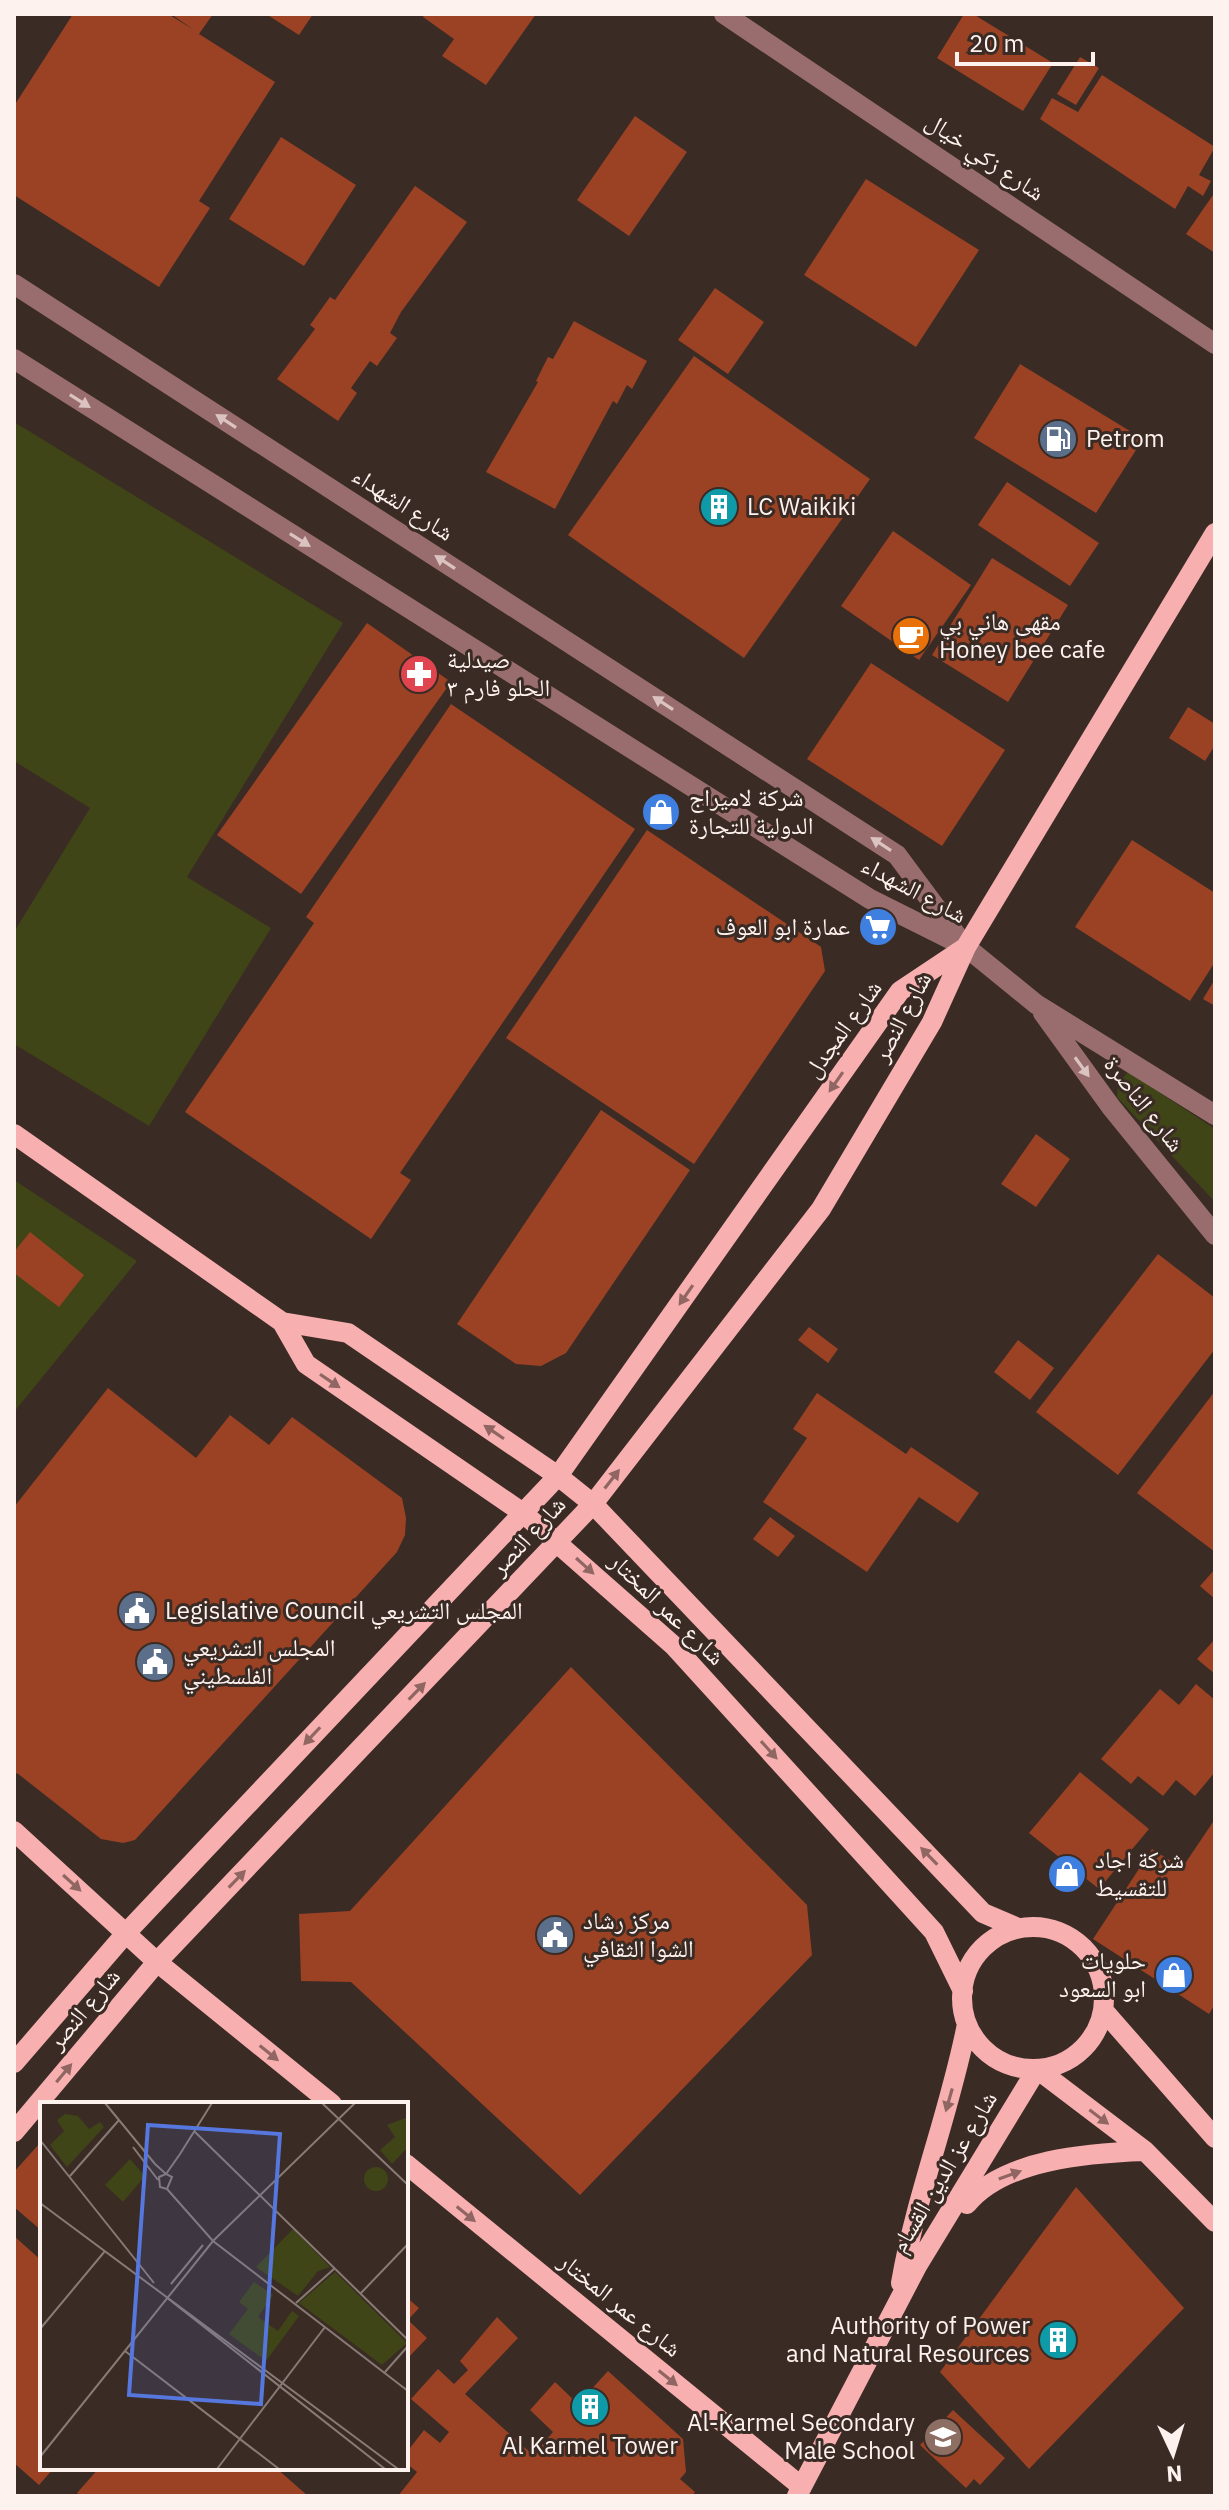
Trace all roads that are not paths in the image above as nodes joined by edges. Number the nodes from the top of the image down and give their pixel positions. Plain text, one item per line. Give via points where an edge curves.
1 (724, 14) edge
2 (14, 284) edge
3 (1215, 344) edge
4 (14, 359) edge
5 (1215, 533) edge
6 (966, 947) junction
7 (1036, 1004) junction
8 (1215, 1115) edge
9 (14, 1134) edge
10 (1215, 1235) edge
11 (282, 1322) junction
12 (558, 1476) junction
13 (593, 1504) junction
14 (523, 1513) junction
15 (559, 1543) junction
16 (14, 1831) edge
17 (1018, 1928) junction
18 (127, 1932) junction
19 (157, 1962) junction
20 (963, 1991) junction
21 (1104, 2011) junction
22 (967, 2024) junction
23 (14, 2063) edge
24 (1037, 2069) junction
25 (330, 2102) edge
26 (14, 2132) edge
27 (1215, 2138) edge
28 (1145, 2151) junction
29 (408, 2166) edge
30 (1215, 2222) edge
31 (917, 2266) junction
32 (897, 2303) junction
33 (799, 2491) edge

1 - 3 street, شارع زكي خيال
6 -> 2 street, شارع الشهداء via 897,855
4 -> 6 street, شارع الشهداء via 870,899
5 - 6 main road, شارع المجدل
6 - 7 street
6 -> 12 main road, شارع المجدل via 900,991
13 -> 6 main road, شارع النصر via 821,1209 932,1022
7 - 8 street
7 -> 10 street, شارع الناصرة
9 - 11 main road
12 -> 11 main road, شارع عمر المختار via 348,1333
11 -> 14 main road, شارع عمر المختار via 306,1364
12 - 13 main road, شارع عمر المختار
12 - 14 main road, شارع النصر
13 - 15 main road, شارع النصر
17 -> 13 main road, شارع عمر المختار via 983,1913
14 - 15 main road, شارع عمر المختار
14 -> 18 main road, شارع النصر
19 -> 15 main road, شارع النصر
15 -> 20 main road, شارع عمر المختار via 674,1646 934,1932
16 -> 18 main road
17 - 20 main road via 979,1952 966,1972
17 - 21 main road via 1064,1933 1084,1947 1105,1988
18 - 19 main road
18 - 23 main road, شارع النصر
19 -> 25 main road
26 -> 19 main road, شارع النصر
20 - 22 main road
21 - 24 main road via 1080,2052 1061,2064
21 - 27 main road
22 - 24 main road via 992,2056
22 -> 32 main road via 908,2241
24 -> 28 main road
24 - 31 main road, شارع عز الدين القسام
28 - 30 main road
31 -> 28 main road via 982,2186 1037,2165 1092,2153
29 -> 33 main road, شارع عمر المختار
31 - 32 main road, شارع عز الدين القسام
32 - 33 main road, شارع عز الدين القسام

